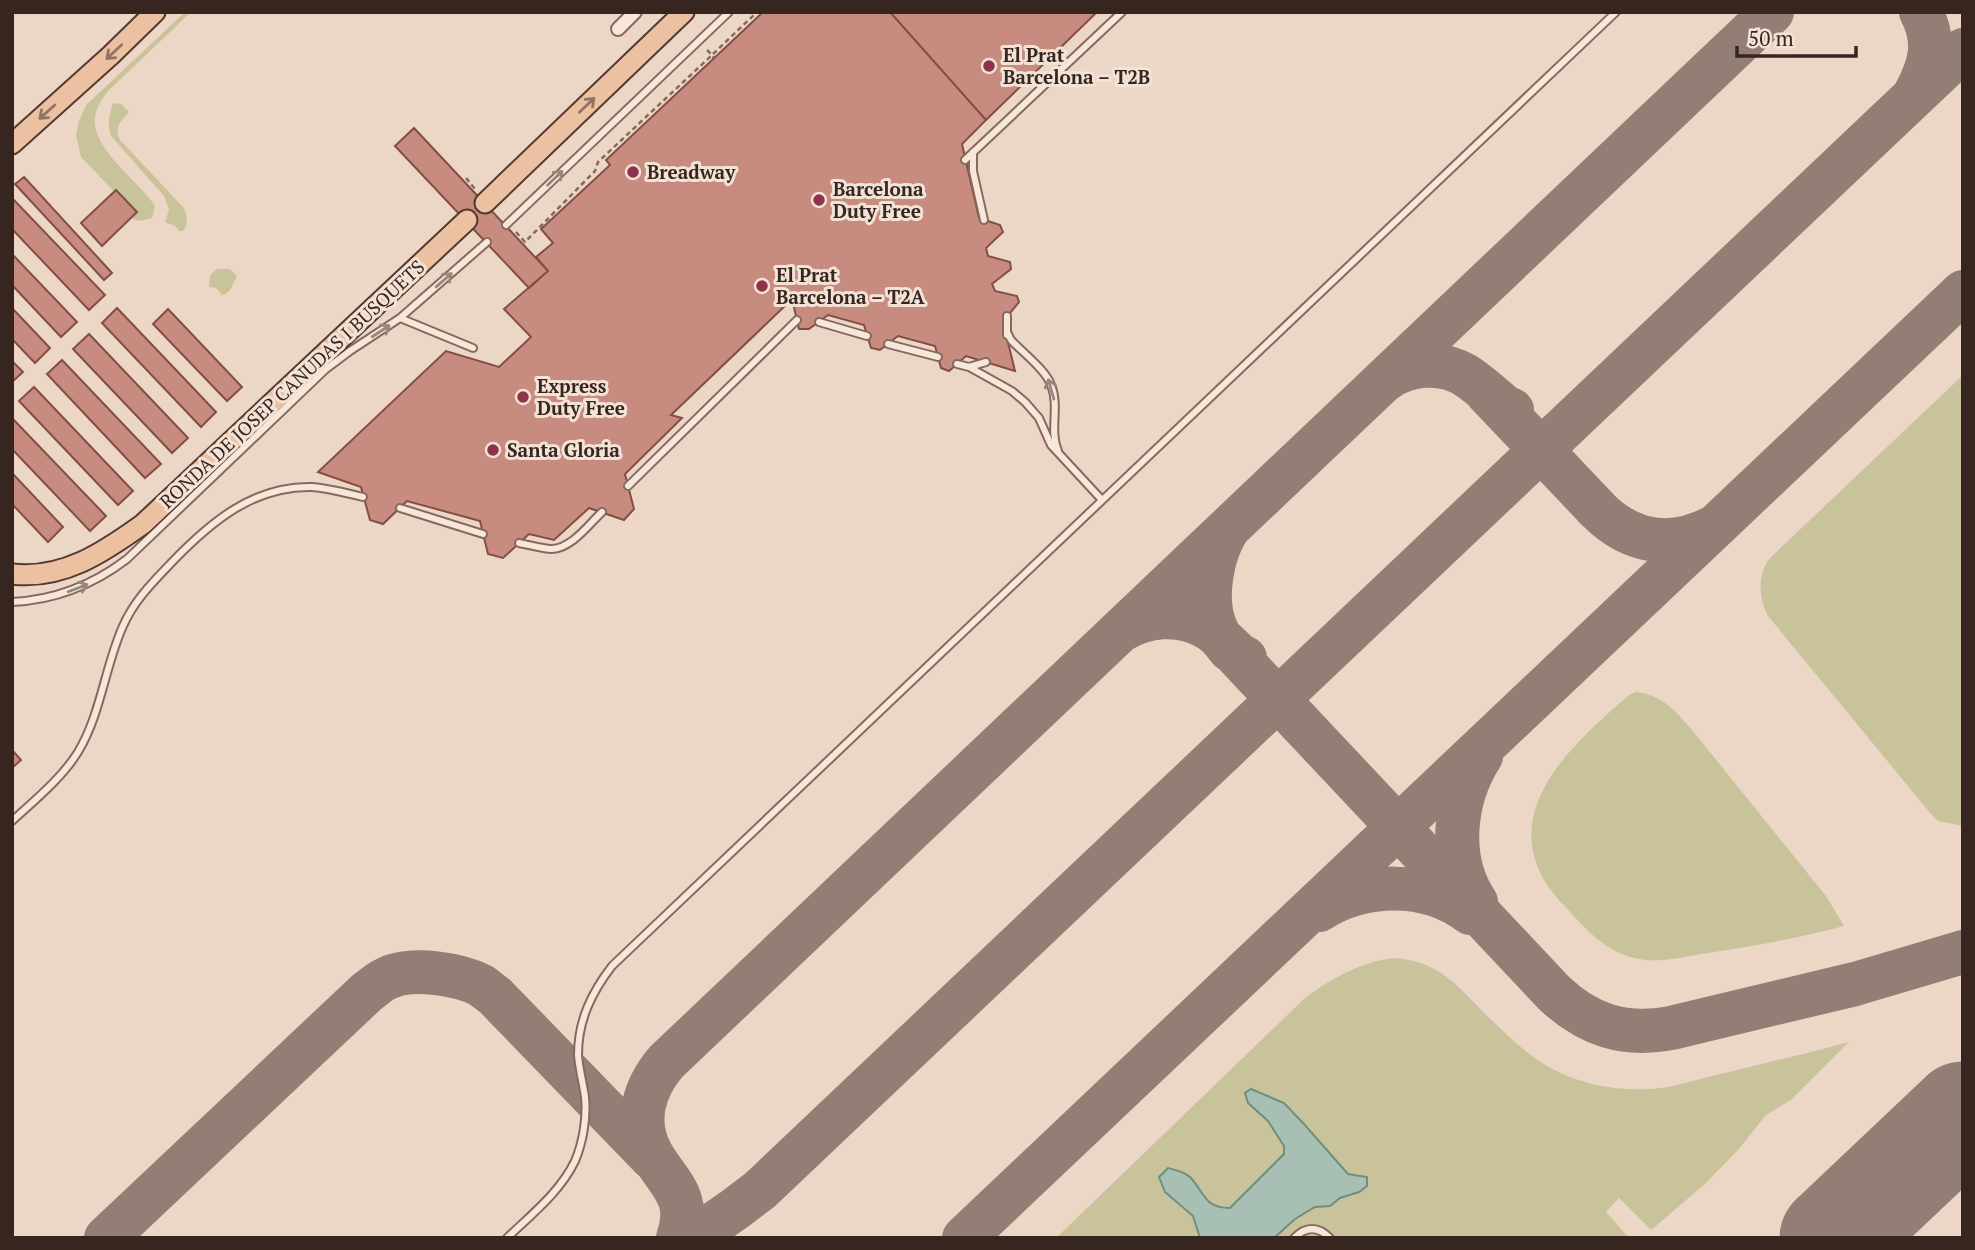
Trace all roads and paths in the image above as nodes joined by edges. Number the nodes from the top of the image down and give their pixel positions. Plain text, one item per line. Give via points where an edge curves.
1 (155, 12) edge
2 (616, 12) edge
3 (635, 12) edge
4 (684, 12) edge
5 (729, 12) edge
6 (1122, 12) edge
7 (1616, 12) edge
8 (16, 138) edge
9 (973, 152) junction
10 (965, 160) dead end
11 (566, 199) dead end
12 (485, 203) dead end
13 (570, 203) dead end
14 (467, 220) dead end
15 (984, 220) dead end
16 (506, 225) dead end
17 (487, 242) dead end
18 (1007, 316) dead end
19 (400, 318) junction
20 (819, 322) dead end
21 (795, 323) dead end
22 (867, 336) dead end
23 (888, 344) dead end
24 (473, 348) dead end
25 (938, 358) dead end
26 (986, 362) dead end
27 (957, 363) dead end
28 (969, 367) junction
29 (1061, 456) junction
30 (628, 486) dead end
31 (363, 496) dead end
32 (1102, 499) junction
33 (400, 508) dead end
34 (601, 512) dead end
35 (483, 534) dead end
36 (519, 543) dead end
37 (12, 574) edge
38 (12, 602) edge
39 (12, 821) edge
40 (507, 1238) edge
41 (1294, 1238) edge
42 (1330, 1238) edge

1 -> 8 main road
2 - 3 street via 618,29
12 -> 4 main road
16 -> 5 lane
6 - 9 lane
7 - 32 lane
9 - 10 lane
9 - 15 lane
11 - 13 path
14 - 37 main road, RONDA DE JOSEP CANUDAS I BUSQUETS via 142,524 89,560 60,570
19 -> 17 lane, RONDA DE JOSEP CANUDAS I BUSQUETS
29 -> 18 lane via 1054,441 1051,384 1007,335
19 - 24 lane
38 -> 19 lane, RONDA DE JOSEP CANUDAS I BUSQUETS via 79,589 112,570 326,369
20 - 22 lane
21 - 30 lane
23 - 25 lane
26 - 28 lane
27 - 28 lane
28 - 29 lane via 1025,402
29 - 32 lane
31 - 39 lane via 312,487 285,489 233,509 201,533 133,606 79,751
32 - 40 lane via 612,965 590,999 579,1036 585,1101 582,1141 558,1188
33 - 35 lane
34 - 36 lane via 561,547
41 - 42 lane via 1312,1227

